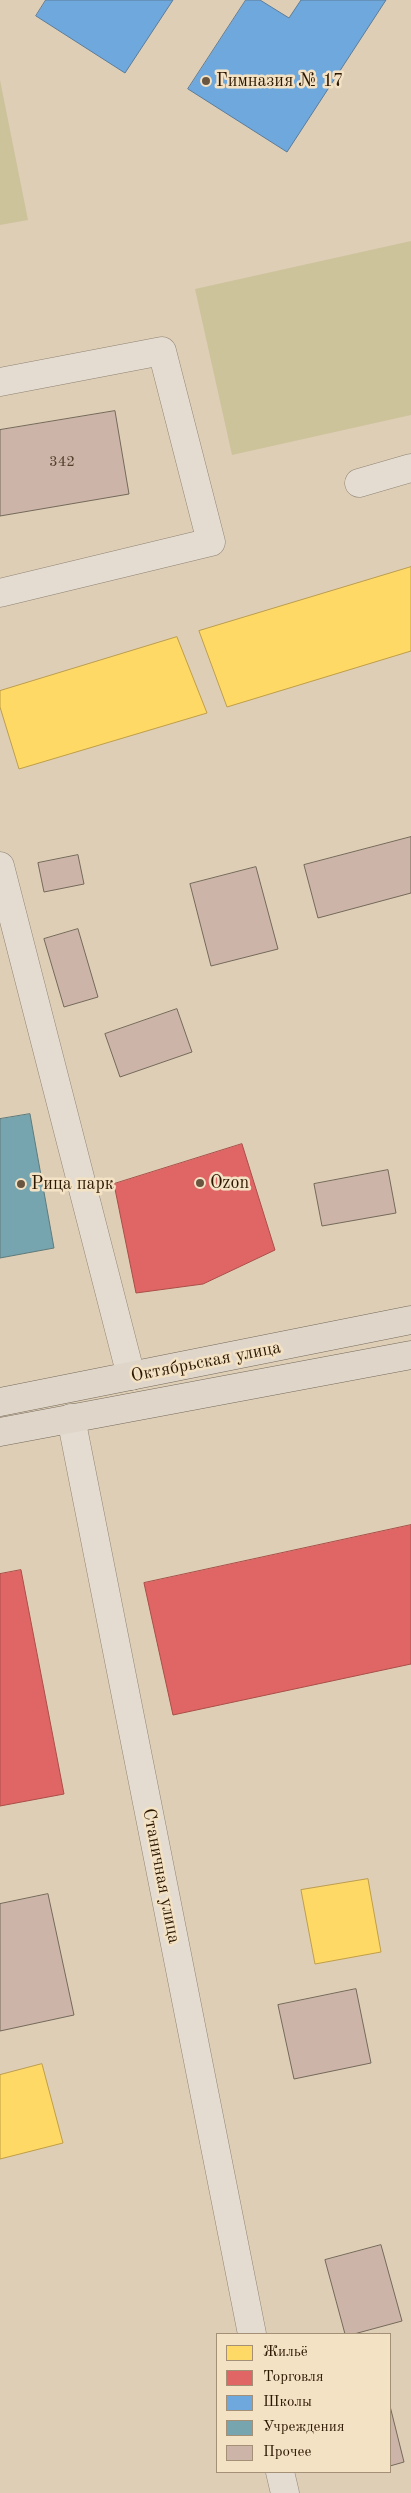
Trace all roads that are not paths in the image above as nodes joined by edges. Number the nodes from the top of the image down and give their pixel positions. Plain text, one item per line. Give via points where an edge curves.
1 (0, 382) edge
2 (411, 468) edge
3 (359, 483) dead end
4 (0, 593) edge
5 (0, 866) edge
6 (411, 1320) edge
7 (411, 1354) edge
8 (131, 1376) junction
9 (0, 1402) edge
10 (71, 1418) junction
11 (0, 1432) edge
12 (252, 2333) edge
13 (280, 2473) edge
14 (285, 2493) edge

1 - 4 street via 162,351 211,542
2 - 3 street
5 - 8 street
6 - 8 main road, Октябрьская улица
7 - 10 main road, Октябрьская улица
8 - 9 main road, Октябрьская улица
10 - 11 main road, Октябрьская улица
10 - 12 street, Станичная улица
13 - 14 street

